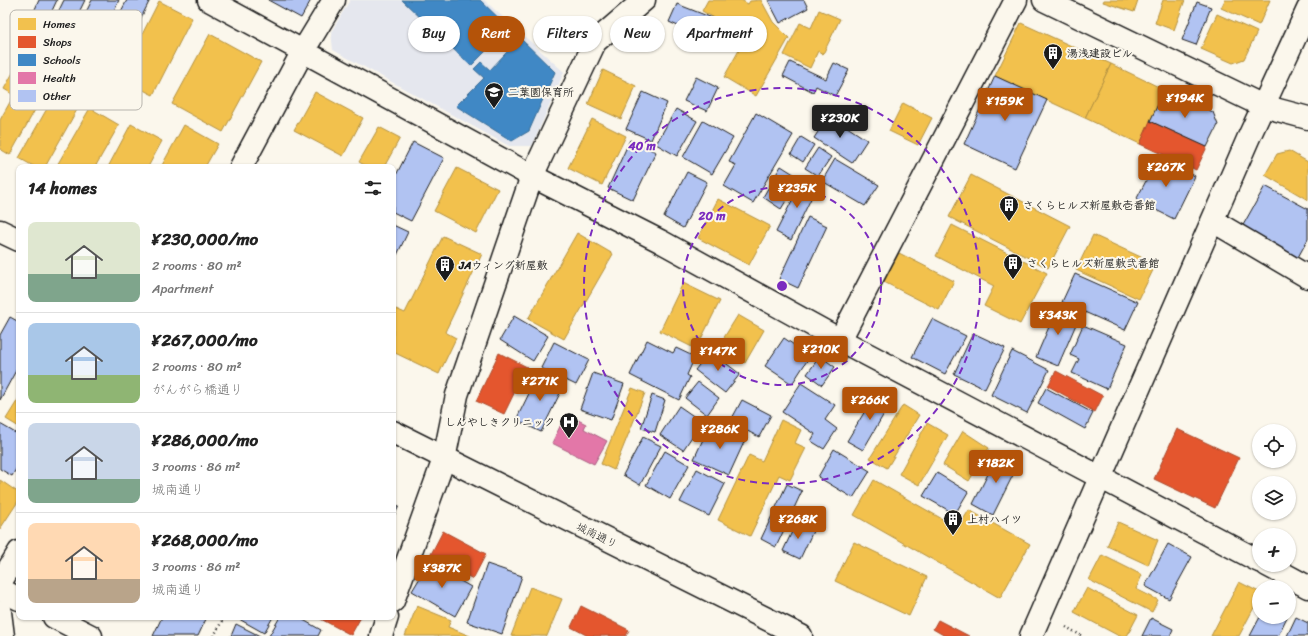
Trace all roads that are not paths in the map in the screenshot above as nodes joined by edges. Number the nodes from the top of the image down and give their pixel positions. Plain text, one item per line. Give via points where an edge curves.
1 (209, 0) edge
2 (334, 0) edge
3 (644, 0) edge
4 (1016, 0) edge
5 (1044, 0) edge
6 (1308, 9) edge
7 (303, 51) junction
8 (1263, 106) junction
9 (1308, 118) edge
10 (244, 164) edge
11 (532, 176) junction
12 (1213, 221) junction
13 (0, 231) edge
14 (16, 239) edge
15 (1308, 277) edge
16 (840, 340) junction
17 (396, 434) edge
18 (444, 459) junction
19 (1100, 479) junction
20 (16, 557) edge
21 (1252, 557) edge
22 (1281, 572) edge
23 (0, 583) edge
24 (1308, 586) edge
25 (0, 589) edge
26 (396, 593) edge
27 (16, 597) edge
28 (0, 612) edge
29 (60, 620) edge
30 (387, 620) edge
31 (3, 636) edge
32 (91, 636) edge
33 (381, 636) edge
34 (801, 636) edge
35 (1031, 636) edge

1 - 7 street
2 - 7 street
3 - 11 street via 595,42
4 - 16 street
5 - 8 street
6 - 8 street
7 - 10 street
7 - 11 street
8 - 9 street
8 - 12 street
11 - 16 street via 660,240
11 - 18 street via 457,395
12 - 15 street
12 - 19 street
13 - 14 street
16 - 19 street
17 - 18 street, 城南通り
18 - 26 street
18 - 34 street, 城南通り
19 - 21 street
19 - 35 street
20 - 23 street
22 - 24 street
25 - 27 street
28 - 31 street
29 - 32 street
30 - 33 street

